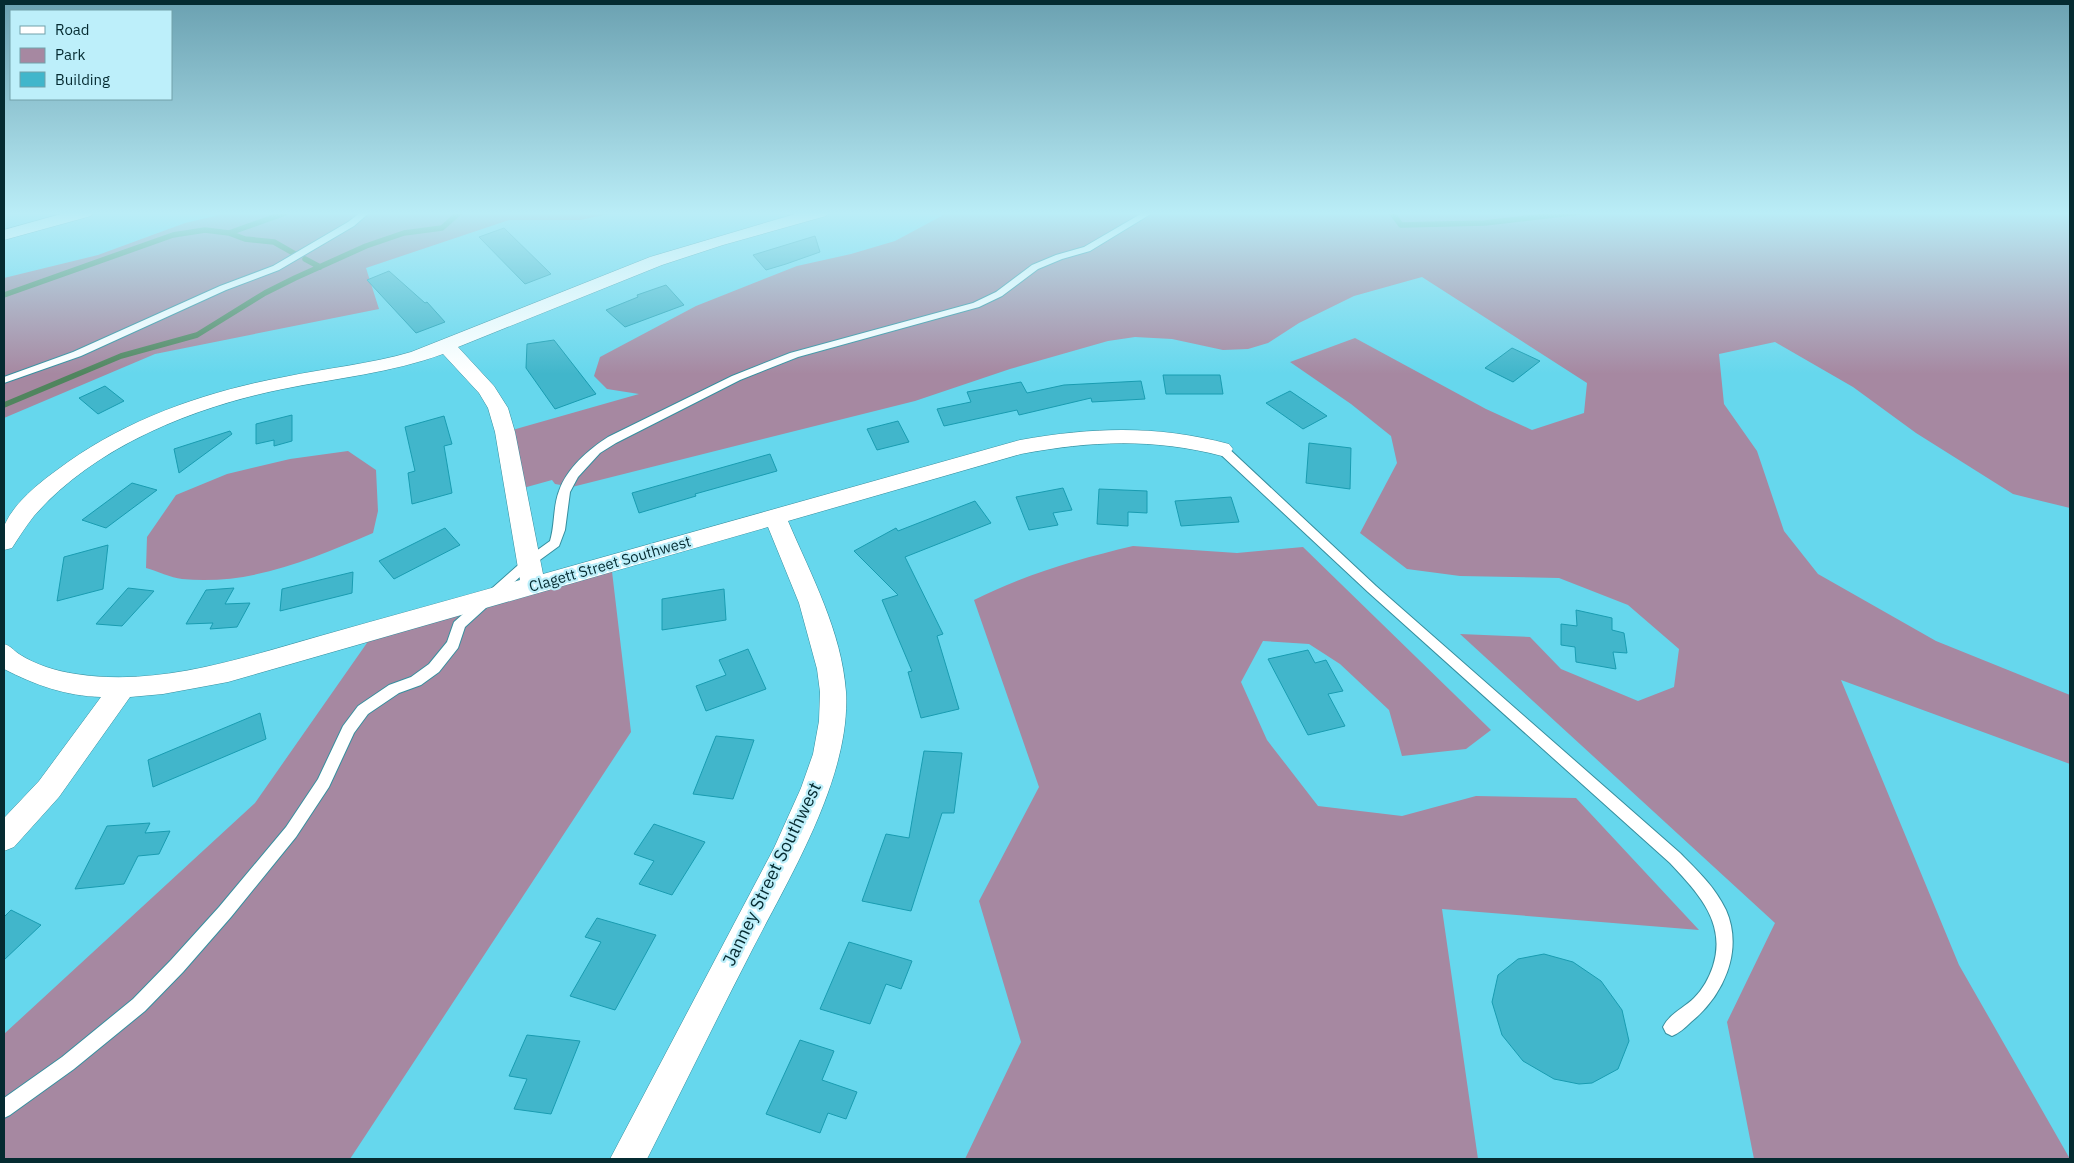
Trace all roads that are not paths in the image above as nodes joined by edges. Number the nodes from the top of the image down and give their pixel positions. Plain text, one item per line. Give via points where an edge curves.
1 (279, 266) edge
2 (643, 266) edge
3 (1037, 266) edge
4 (446, 346) junction
5 (4, 380) edge
6 (1222, 449) joint
7 (775, 517) junction
8 (4, 542) edge
9 (529, 562) junction
10 (533, 585) junction
11 (491, 598) junction
12 (4, 654) edge
13 (122, 688) junction
14 (4, 838) edge
15 (1672, 1027) dead end
16 (4, 1109) edge
17 (628, 1159) edge

1 - 5 lane via 77,354
2 - 4 street
3 - 9 lane via 999,294 976,305 794,354 736,378 612,440 596,450 572,475 564,492 555,543
4 - 8 street via 392,363 217,399 128,434 92,455 34,501 11,528
4 - 9 street via 487,390 498,408
6 - 7 street, Clagett Street Southwest via 1178,438 1142,435 1113,434 1058,440 1020,447
6 - 15 lane via 1372,589 1675,858 1703,887 1719,913 1725,935 1723,959 1715,983 1700,1004
7 - 10 street, Clagett Street Southwest
7 - 17 street, Janney Street Southwest via 825,648 834,693 832,733 822,768 793,837
9 - 10 street
9 - 11 lane
10 - 11 street, Clagett Street Southwest
11 - 13 street, Clagett Street Southwest via 192,681
11 - 16 lane via 459,625 452,644 434,668 363,710 348,730 324,783 291,832 177,966 139,1004 68,1063
12 - 13 street, Clagett Street Southwest via 15,663 53,680
13 - 14 street via 49,789

